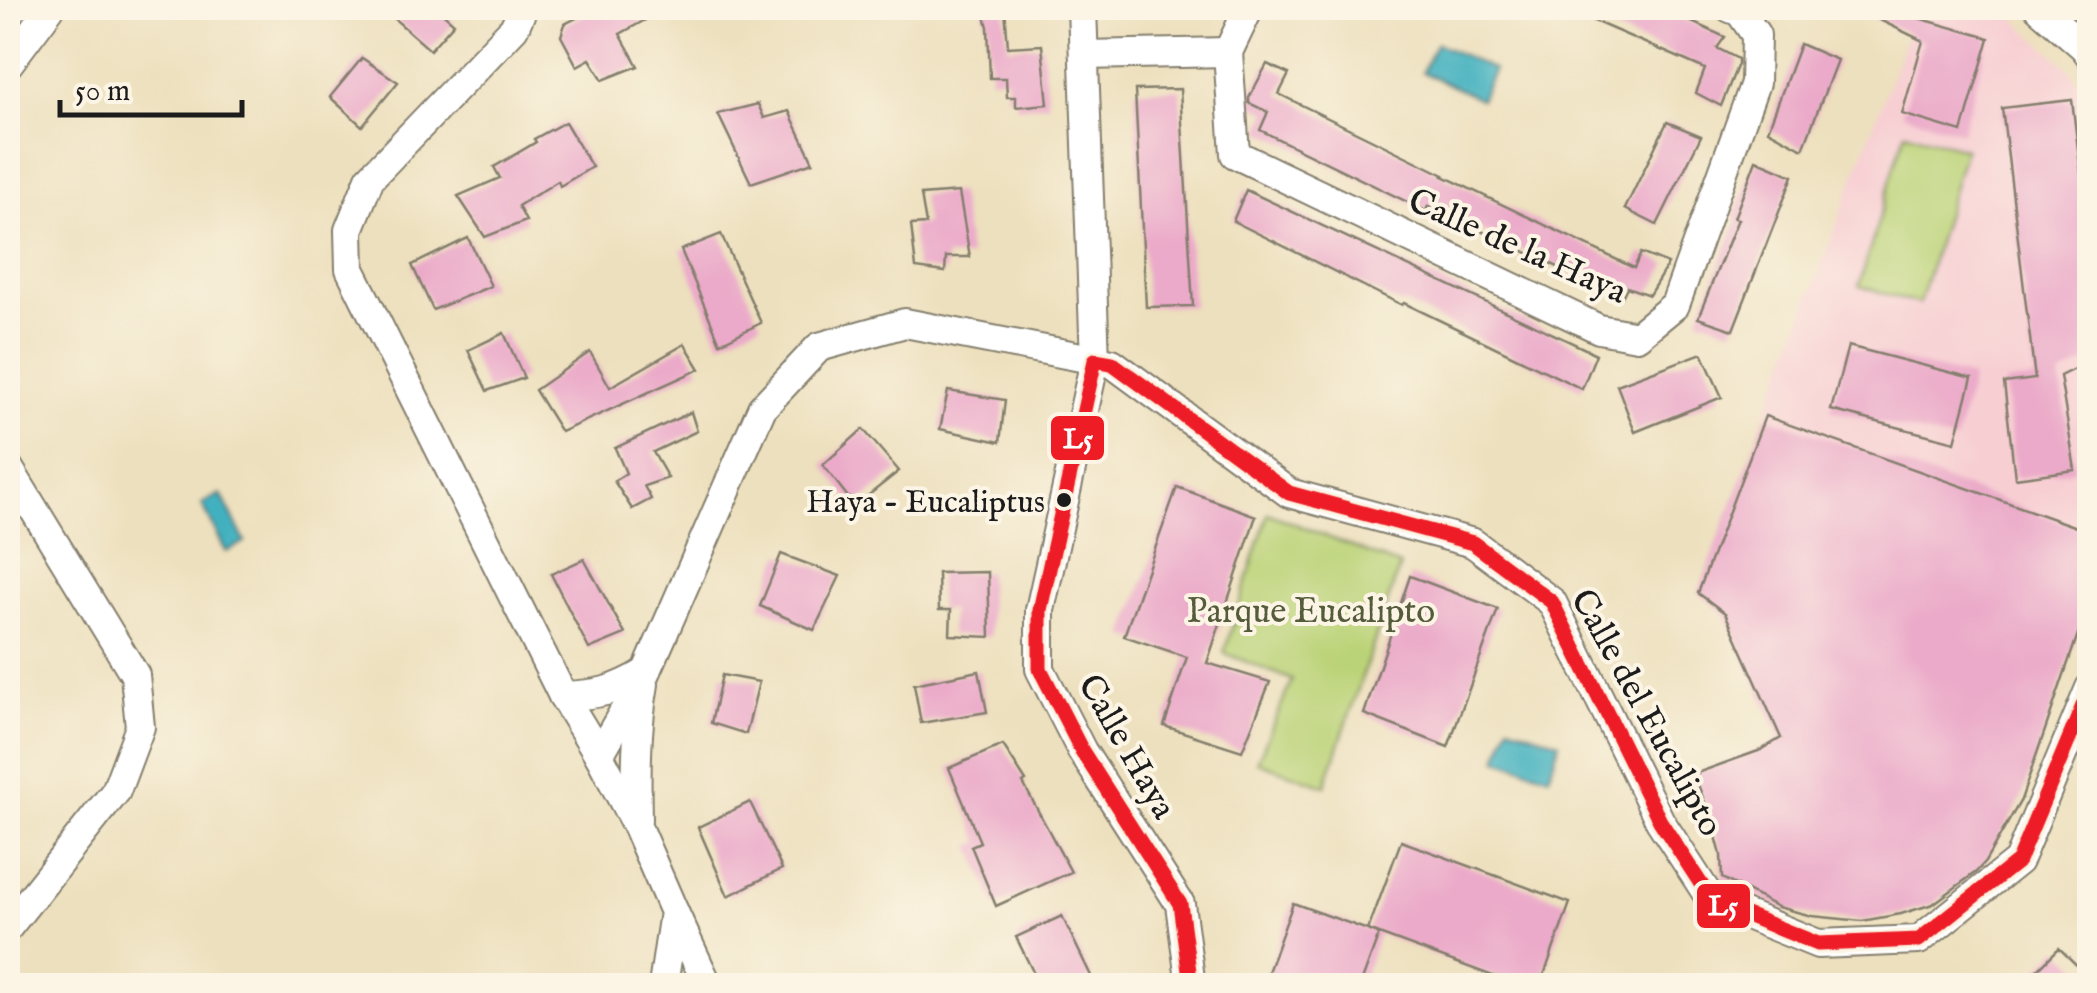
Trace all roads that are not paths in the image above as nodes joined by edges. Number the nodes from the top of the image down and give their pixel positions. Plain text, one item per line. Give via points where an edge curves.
1 (50, 8) edge
2 (1082, 8) edge
3 (1249, 8) edge
4 (1730, 8) edge
5 (2038, 8) edge
6 (514, 14) edge
7 (1228, 52) junction
8 (1084, 55) junction
9 (2090, 55) edge
10 (8, 64) edge
11 (1095, 360) junction
12 (8, 467) edge
13 (646, 672) junction
14 (2090, 688) edge
15 (563, 696) junction
16 (598, 756) junction
17 (637, 828) junction
18 (674, 912) junction
19 (8, 927) edge
20 (663, 986) edge
21 (708, 986) edge
22 (1191, 986) edge

1 - 10 street
2 - 8 street
3 - 7 street, Calle de la Haya
4 - 7 street, Calle de la Haya via 1756,35 1754,83 1675,305 1636,336 1598,330 1235,154
5 - 9 street
6 - 15 street via 370,178 349,230 350,269
7 - 8 street
8 - 11 street
11 - 13 street, Calle del Eucalipto via 906,324 820,347 762,408
11 - 14 street, Calle del Eucalipto via 1112,363 1288,492 1474,544 1552,602 1660,821 1712,901 1818,944 1919,940 2018,861
11 - 22 street, Calle Haya via 1040,610 1040,669 1082,751 1180,904
12 - 19 street via 135,675 140,727 116,792
13 - 15 street via 621,688
13 - 16 street
13 - 17 street via 636,758
15 - 16 street
16 - 17 street
17 - 18 street
18 - 20 street
18 - 21 street

